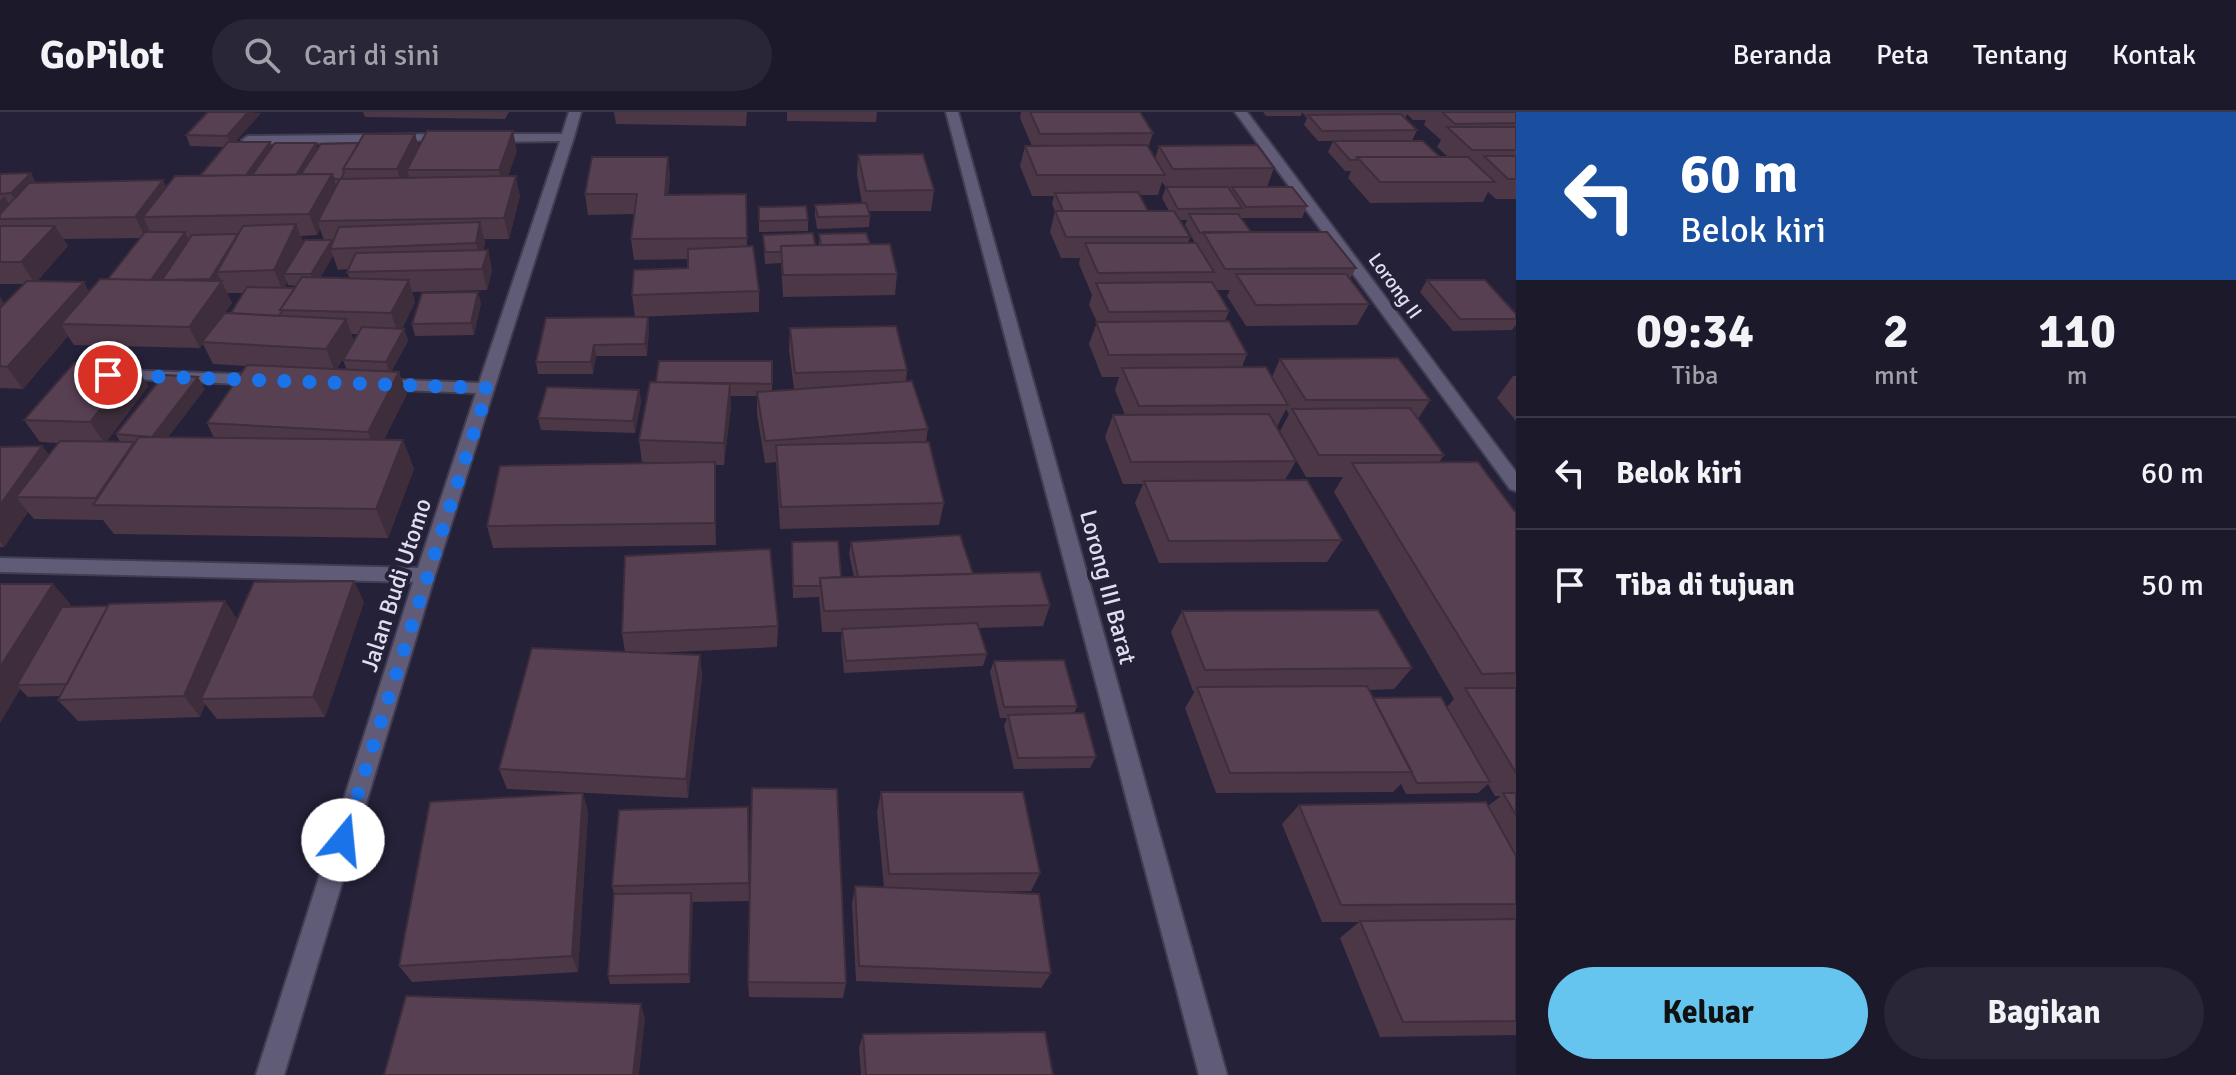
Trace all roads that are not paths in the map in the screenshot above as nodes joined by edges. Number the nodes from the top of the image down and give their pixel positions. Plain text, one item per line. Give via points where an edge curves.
1 (575, 112) edge
2 (952, 112) edge
3 (1241, 112) edge
4 (568, 137) junction
5 (456, 138) edge
6 (472, 138) edge
7 (248, 140) edge
8 (92, 374) edge
9 (282, 381) edge
10 (361, 384) edge
11 (488, 388) junction
12 (1516, 485) edge
13 (0, 565) edge
14 (425, 575) junction
15 (270, 1075) edge
16 (1213, 1075) edge

1 - 4 street, Jalan Budi Utomo
2 - 16 street, Lorong III Barat
3 - 12 street, Lorong II
4 - 6 street
4 - 11 street, Jalan Budi Utomo
5 - 7 street
8 - 9 street
10 - 11 street
11 - 14 street, Jalan Budi Utomo
13 - 14 street
14 - 15 street, Jalan Budi Utomo

